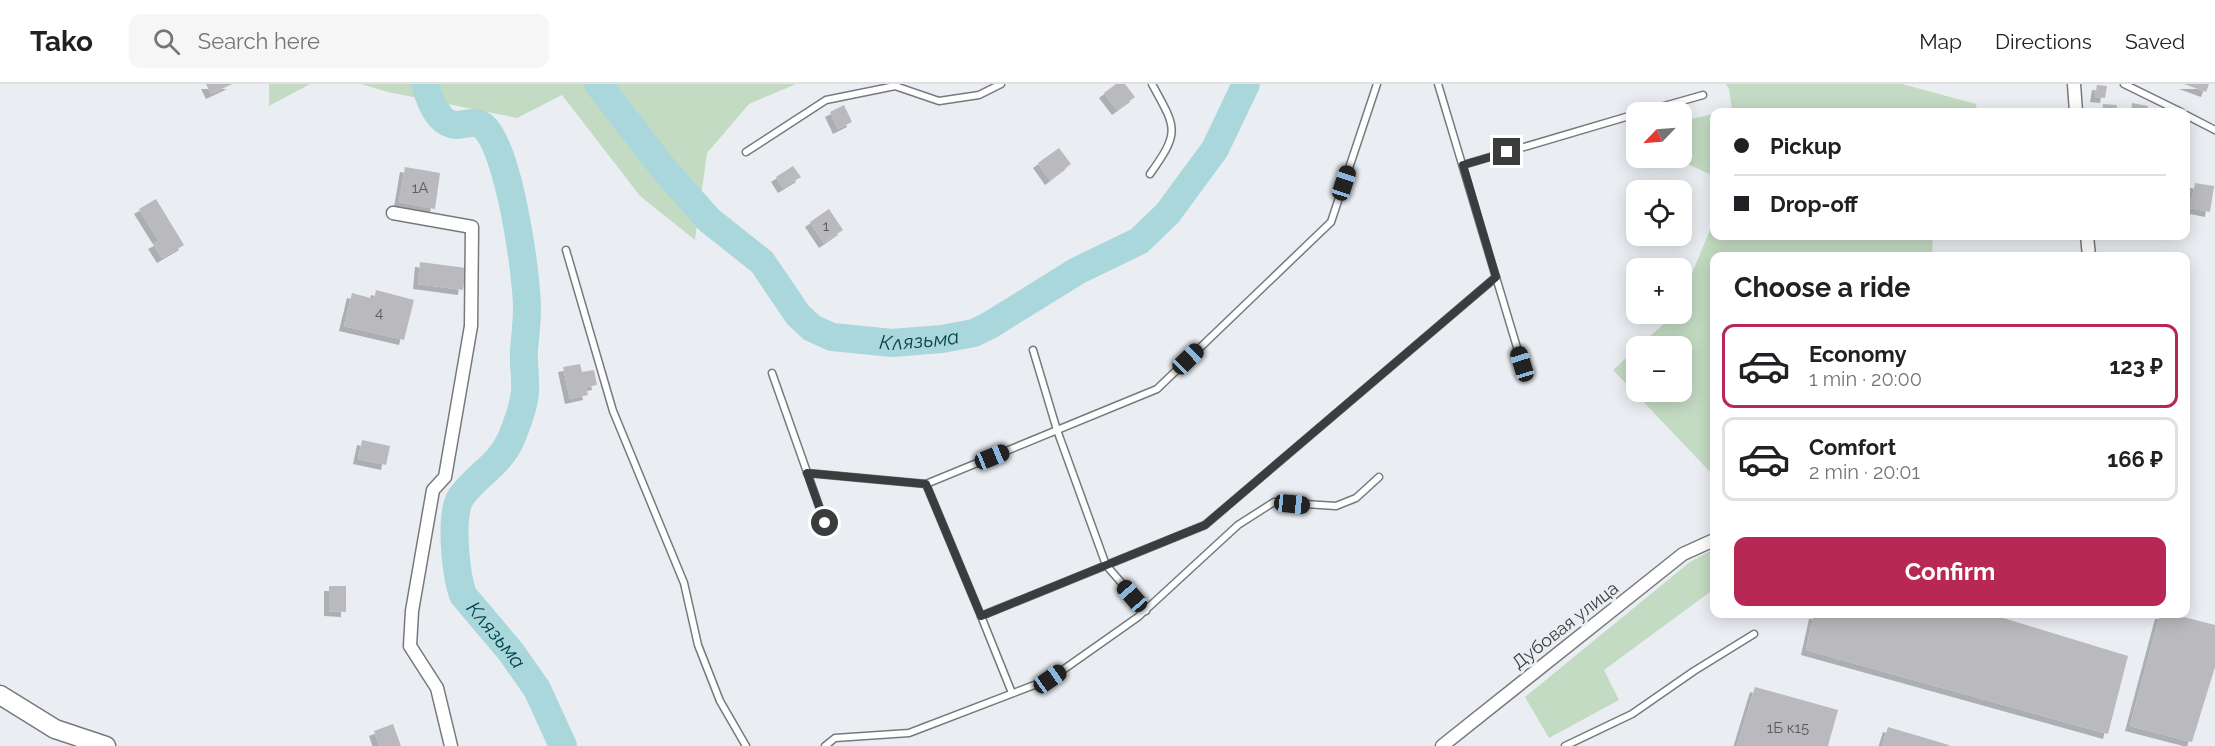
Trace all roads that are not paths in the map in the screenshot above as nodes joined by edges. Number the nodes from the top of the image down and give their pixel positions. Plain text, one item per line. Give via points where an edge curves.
1 (1001, 84) edge
2 (1152, 84) edge
3 (1377, 84) edge
4 (1438, 84) edge
5 (2074, 84) edge
6 (2124, 84) edge
7 (1703, 95) dead end
8 (1678, 102) edge
9 (2076, 108) edge
10 (2173, 108) edge
11 (1626, 117) edge
12 (2190, 117) edge
13 (2215, 130) edge
14 (746, 152) dead end
15 (1463, 165) junction
16 (1150, 174) dead end
17 (393, 213) dead end
18 (566, 250) dead end
19 (1496, 277) junction
20 (1033, 350) dead end
21 (1522, 364) dead end
22 (772, 373) dead end
23 (1057, 430) junction
24 (807, 473) junction
25 (1379, 477) dead end
26 (926, 484) junction
27 (825, 523) dead end
28 (1710, 542) edge
29 (1106, 565) junction
30 (1146, 611) junction
31 (981, 616) junction
32 (1754, 634) dead end
33 (1012, 693) junction
34 (0, 695) edge
35 (106, 746) edge
36 (451, 746) edge
37 (746, 746) edge
38 (825, 746) edge
39 (1442, 746) edge
40 (1565, 746) edge

1 - 14 lane via 979,95 939,101 895,86 825,100
2 - 16 lane via 1170,117 1173,132 1167,150
3 - 23 lane via 1331,222 1157,389
4 - 15 lane
5 - 9 street
6 - 10 lane
7 - 8 lane
11 - 15 lane
12 - 13 lane
15 - 19 lane
17 - 36 street via 472,227 471,326 445,477 433,490 412,611 411,646 437,688
18 - 37 lane via 613,411 684,583 698,645 720,701
19 - 21 lane
19 - 29 lane via 1205,525
20 - 23 lane
22 - 24 lane
23 - 26 lane
23 - 29 lane
24 - 26 lane
24 - 27 lane
25 - 30 lane via 1356,498 1336,506 1274,502 1238,525
26 - 31 lane
28 - 39 street, Дубовая улица via 1683,555
29 - 30 lane
29 - 31 lane
30 - 33 lane via 1050,679
31 - 33 lane
32 - 40 lane via 1632,714
33 - 38 lane via 909,733 835,738
34 - 35 street via 55,729

